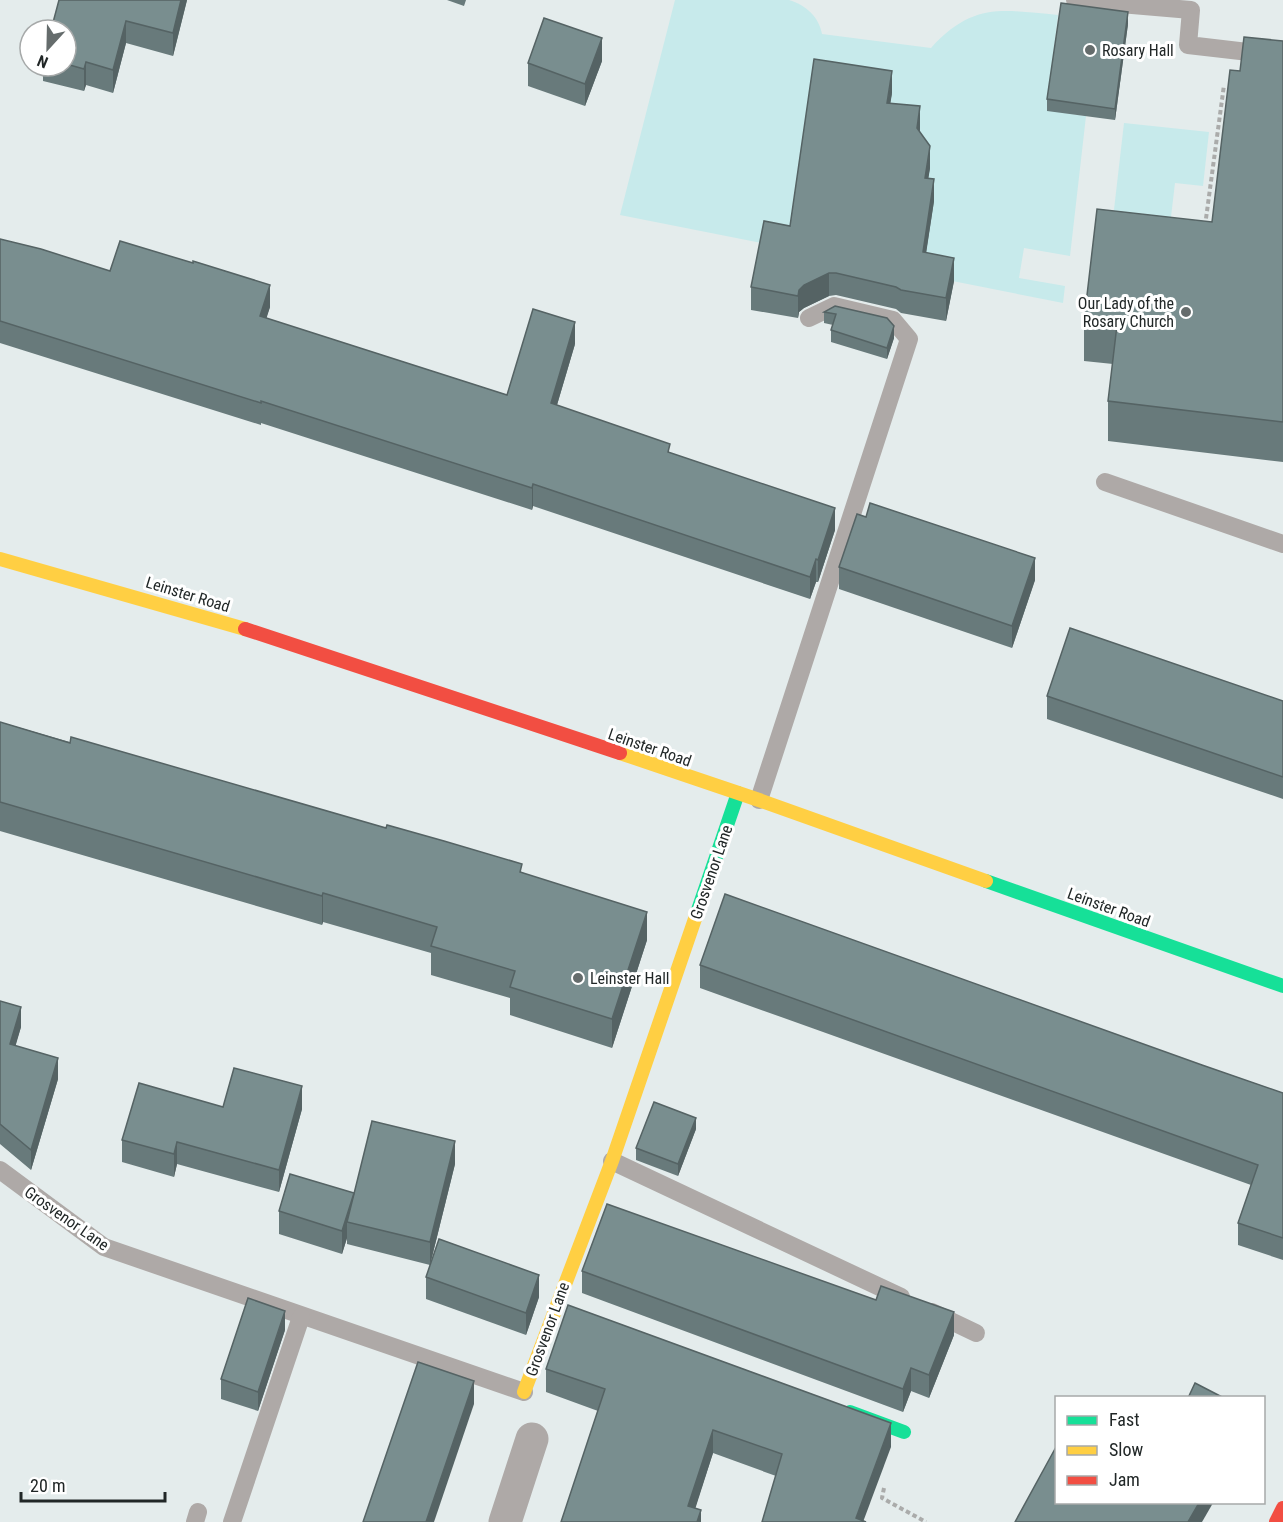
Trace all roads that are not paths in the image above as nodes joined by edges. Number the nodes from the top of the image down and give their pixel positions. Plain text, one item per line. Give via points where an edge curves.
1 (1075, 0) edge
2 (1097, 1) edge
3 (1283, 56) edge
4 (809, 318) dead end
5 (1105, 482) dead end
6 (1283, 544) edge
7 (0, 559) edge
8 (738, 793) junction
9 (759, 800) junction
10 (1283, 987) edge
11 (612, 1161) junction
12 (0, 1170) edge
13 (301, 1317) junction
14 (976, 1333) dead end
15 (524, 1392) joint
16 (837, 1407) edge
17 (904, 1432) dead end
18 (532, 1439) dead end
19 (1283, 1508) edge
20 (232, 1522) edge
21 (505, 1522) edge
22 (1276, 1522) edge

1 - 2 lane
2 - 3 lane via 1191,10 1188,45
4 - 9 lane via 834,306 893,320 909,339
5 - 6 lane
7 - 8 street, Leinster Road via 206,616
8 - 9 street, Leinster Road
8 - 11 street, Grosvenor Lane
9 - 10 street, Leinster Road
11 - 14 lane
11 - 15 street, Grosvenor Lane via 562,1306
12 - 13 lane, Grosvenor Lane via 104,1247
13 - 15 lane, Grosvenor Lane
13 - 20 lane
16 - 17 street
18 - 21 street
19 - 22 street

